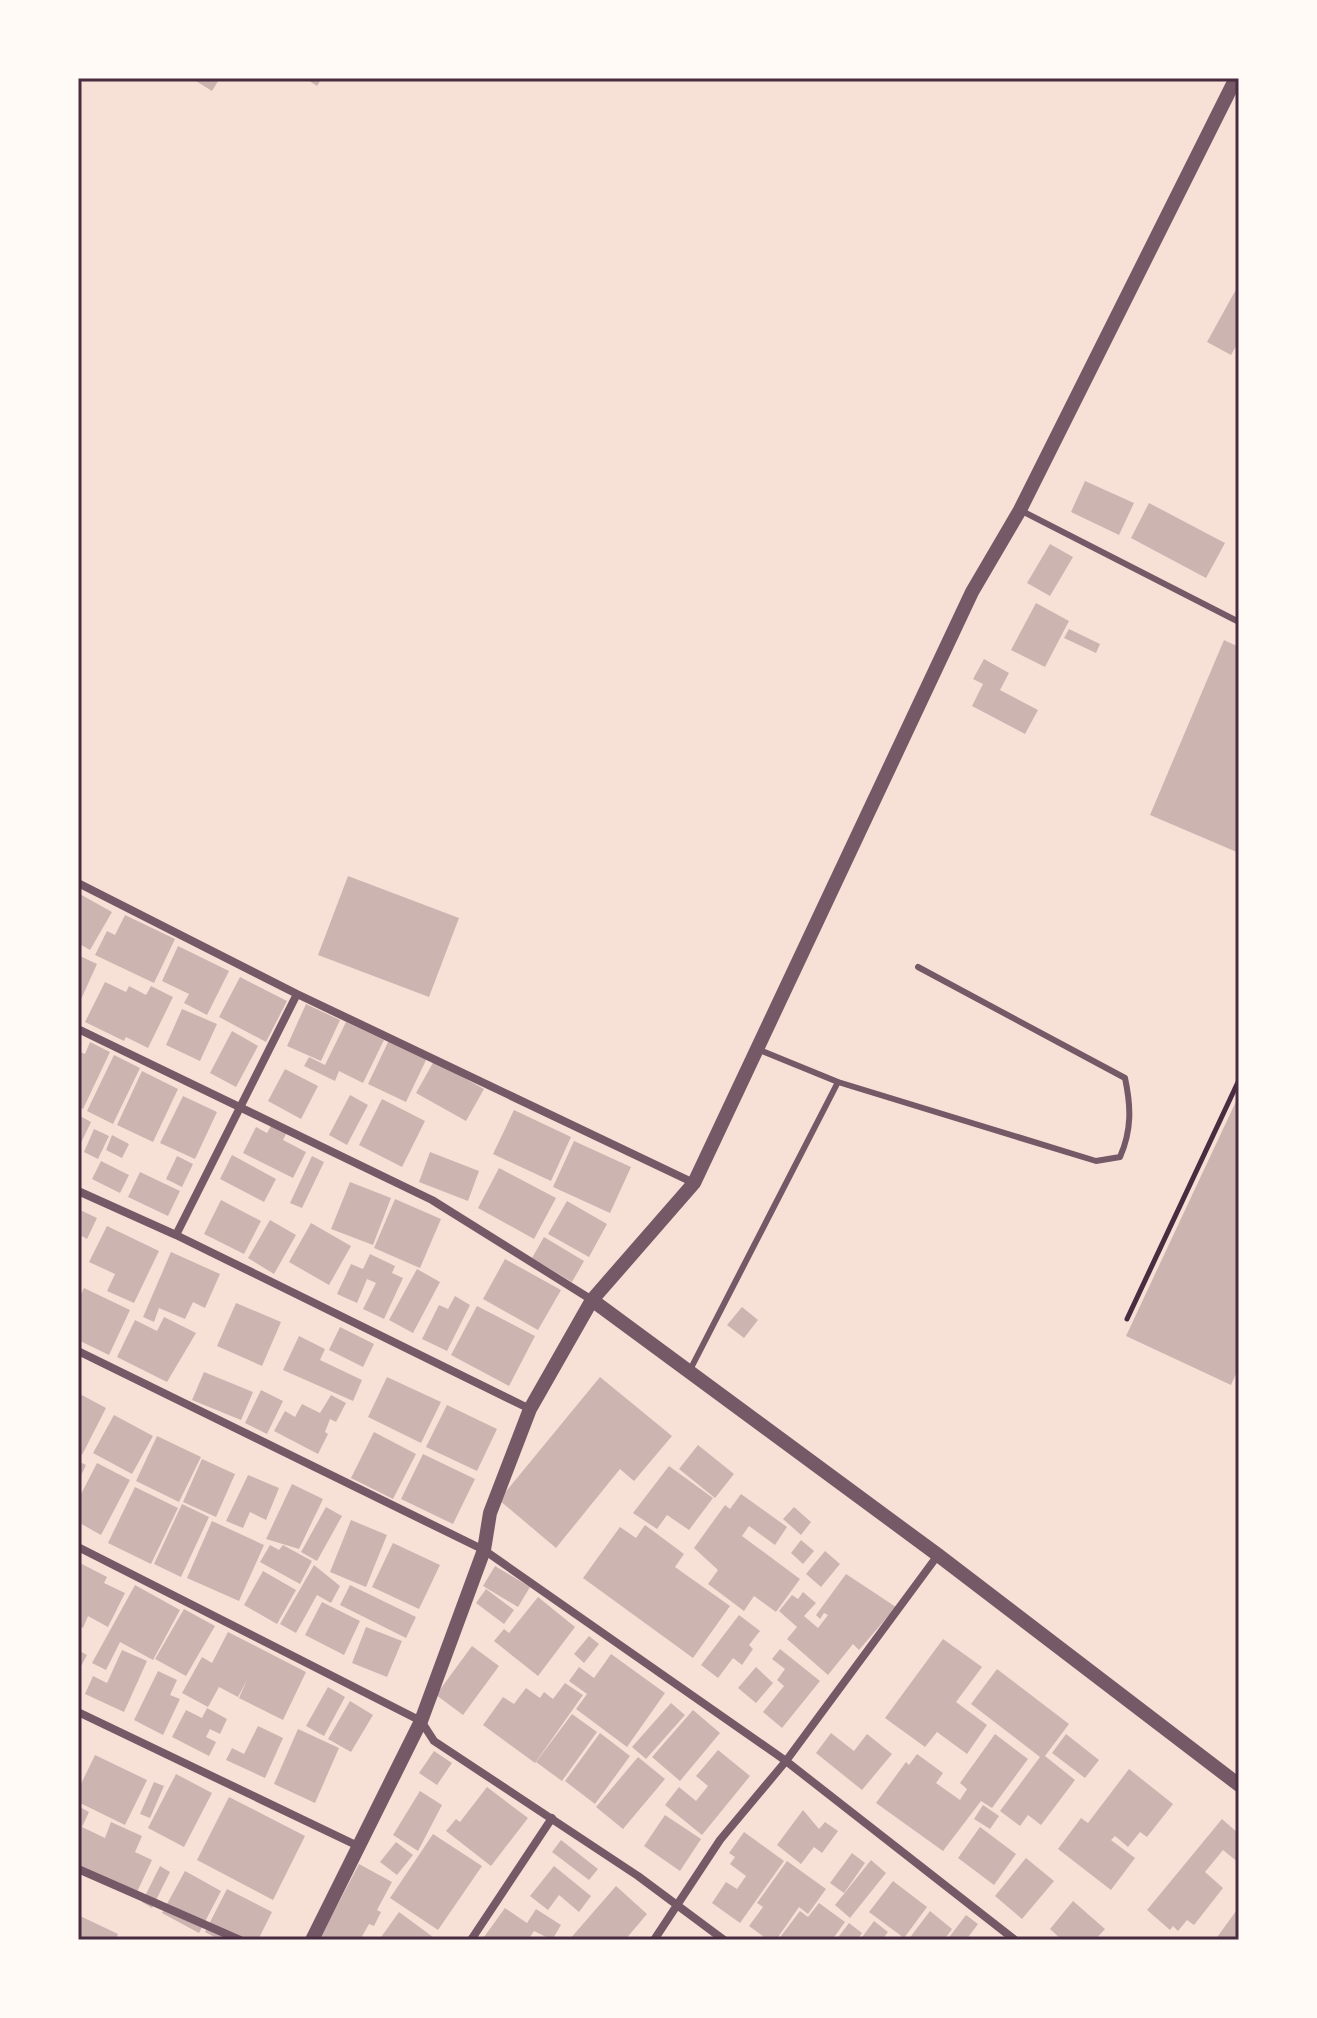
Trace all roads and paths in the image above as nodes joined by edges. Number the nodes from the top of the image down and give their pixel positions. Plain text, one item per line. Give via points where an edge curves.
1 (1236, 78) edge
2 (1020, 510) junction
3 (1239, 622) edge
4 (78, 883) edge
5 (918, 967) dead end
6 (297, 994) junction
7 (78, 1029) edge
8 (757, 1049) junction
9 (1239, 1080) edge
10 (838, 1082) junction
11 (242, 1107) junction
12 (694, 1183) junction
13 (78, 1191) edge
14 (176, 1235) junction
15 (592, 1300) junction
16 (1127, 1319) dead end
17 (78, 1351) edge
18 (688, 1373) junction
19 (530, 1409) junction
20 (78, 1547) edge
21 (484, 1550) junction
22 (938, 1555) junction
23 (78, 1712) edge
24 (421, 1721) junction
25 (786, 1761) junction
26 (1239, 1785) edge
27 (552, 1818) junction
28 (358, 1846) junction
29 (78, 1869) edge
30 (678, 1904) junction
31 (240, 1940) edge
32 (312, 1940) edge
33 (471, 1940) edge
34 (654, 1940) edge
35 (724, 1940) edge
36 (1015, 1940) edge

1 - 2 street
2 - 3 lane
2 - 8 street via 972,592
4 - 6 street
5 - 10 lane via 1125,1078 1130,1126 1120,1157 1096,1161
6 - 11 street
6 - 12 street
7 - 11 street
8 - 10 lane
8 - 12 street
9 - 16 path
10 - 18 lane
11 - 14 street
11 - 15 street via 432,1200
12 - 15 street
13 - 14 street
14 - 19 street
15 - 18 street
15 - 19 street
17 - 21 street
18 - 22 street
19 - 21 street via 490,1513
20 - 24 street
21 - 24 street
21 - 25 street
22 - 25 street
22 - 26 street
23 - 28 street
24 - 27 street via 434,1741
24 - 28 street
25 - 30 street via 720,1840
25 - 36 street
27 - 30 street
27 - 33 street
28 - 32 street
29 - 31 street
30 - 34 street
30 - 35 street

